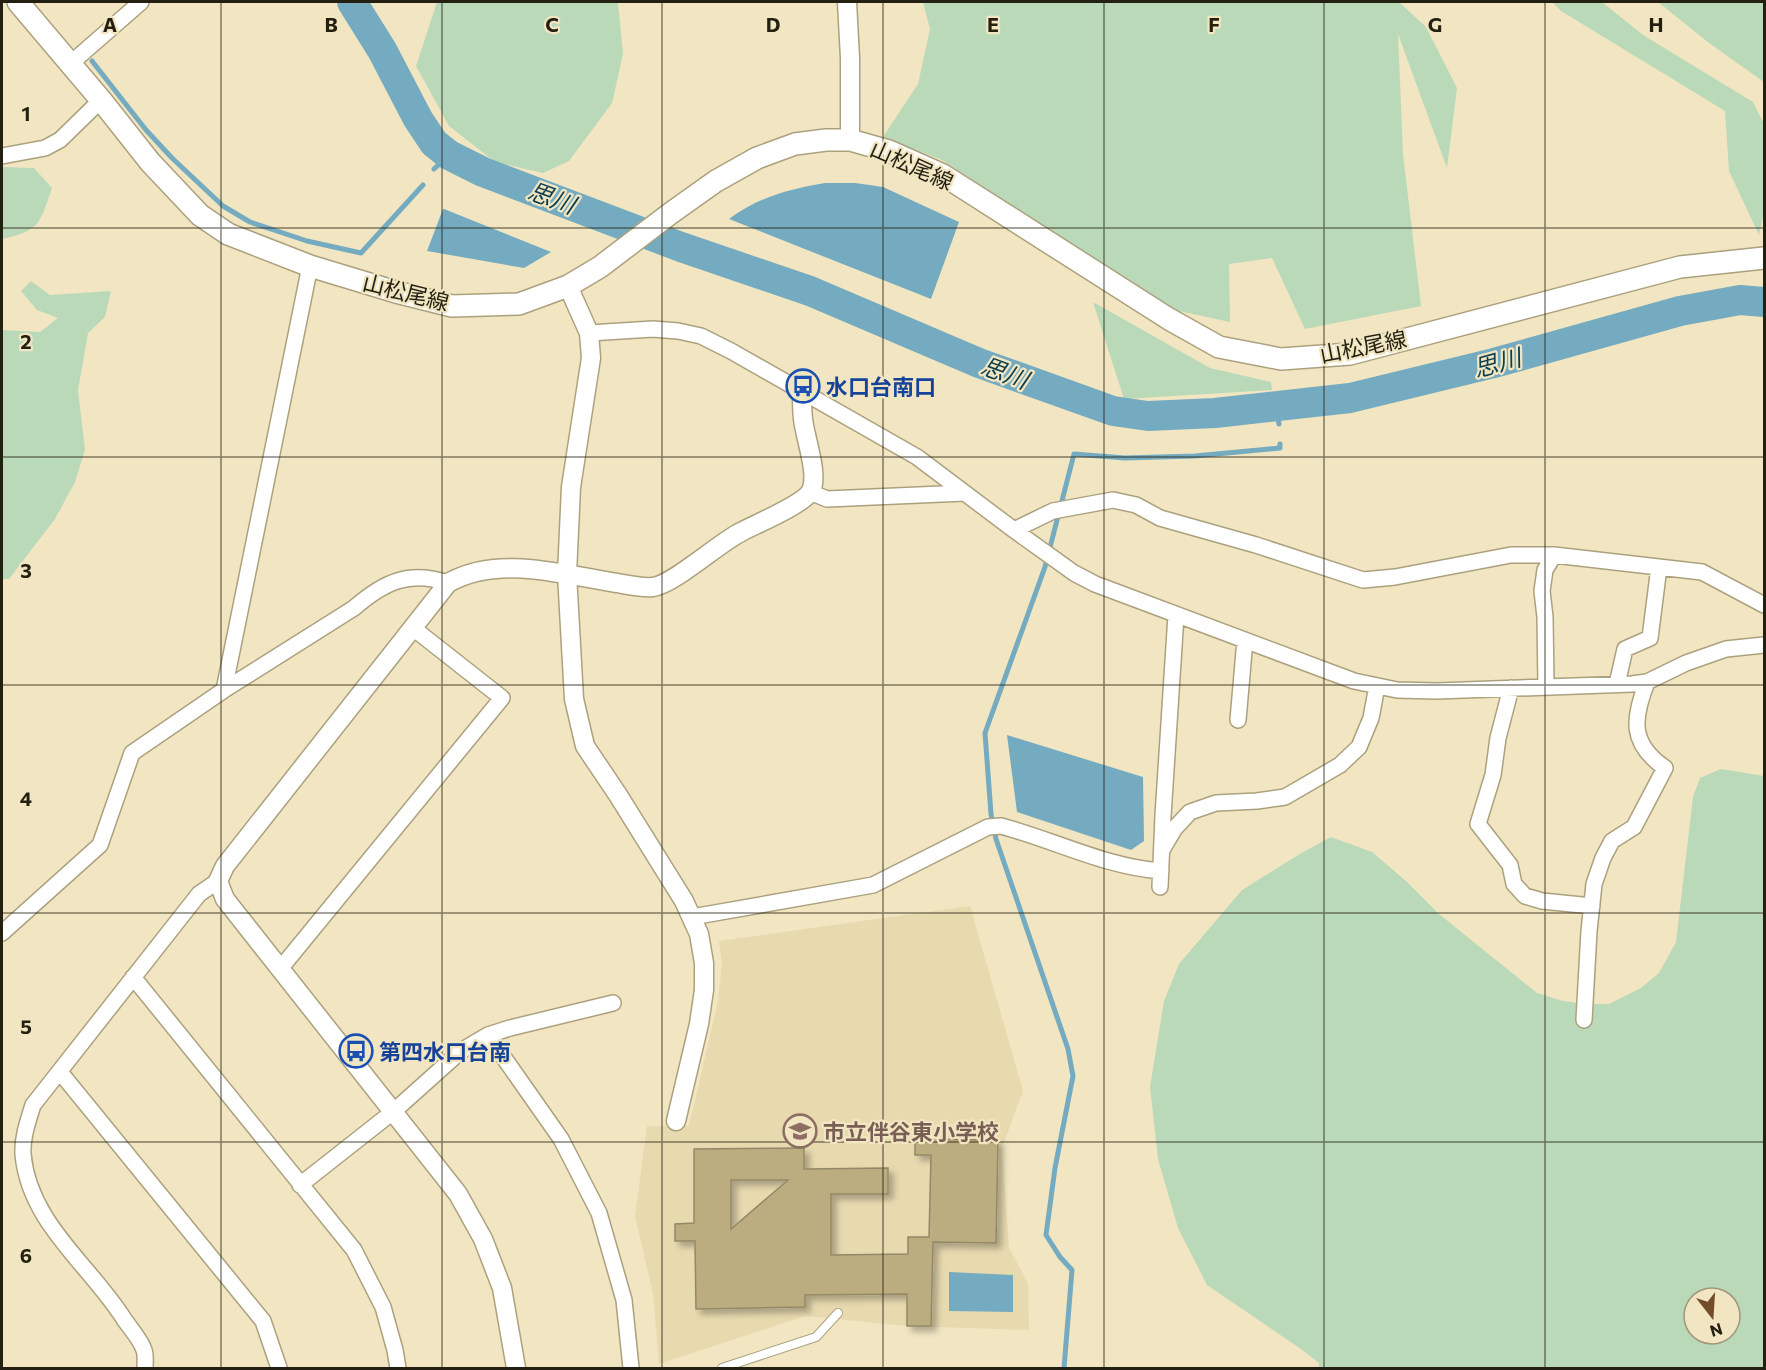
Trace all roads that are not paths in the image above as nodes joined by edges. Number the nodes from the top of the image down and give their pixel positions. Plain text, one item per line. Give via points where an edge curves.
1 (18, 2) edge
2 (141, 2) edge
3 (847, 2) edge
4 (70, 64) junction
5 (101, 100) junction
6 (850, 140) junction
7 (2, 156) edge
8 (1764, 258) edge
9 (309, 266) junction
10 (568, 286) junction
11 (589, 333) junction
12 (802, 392) junction
13 (810, 492) junction
14 (965, 493) junction
15 (1014, 530) junction
16 (1554, 555) junction
17 (1659, 567) junction
18 (567, 574) junction
19 (448, 583) junction
20 (1764, 605) edge
21 (1176, 615) junction
22 (413, 628) junction
23 (1245, 640) junction
24 (1764, 645) edge
25 (1647, 682) junction
26 (1617, 684) junction
27 (1377, 686) junction
28 (1546, 686) junction
29 (1511, 688) junction
30 (224, 690) junction
31 (1238, 720) dead end
32 (1162, 850) junction
33 (1161, 871) junction
34 (218, 881) junction
35 (1160, 887) dead end
36 (1592, 906) junction
37 (693, 917) junction
38 (2, 933) edge
39 (280, 969) junction
40 (133, 977) junction
41 (613, 1003) dead end
42 (1584, 1020) dead end
43 (488, 1035) junction
44 (60, 1072) junction
45 (394, 1111) junction
46 (676, 1121) dead end
47 (300, 1185) junction
48 (838, 1313) dead end
49 (145, 1368) edge
50 (279, 1368) edge
51 (398, 1368) edge
52 (516, 1368) edge
53 (631, 1368) edge
54 (722, 1368) edge

1 - 4 main road, 山松尾線
2 - 4 street
3 - 6 street
4 - 5 main road, 山松尾線
5 - 7 street via 60,140 45,148
5 - 9 main road, 山松尾線 via 150,162 200,215 228,234
6 - 8 main road, 山松尾線 via 889,151 943,175 1219,346 1281,359 1350,354 1680,267
6 - 10 main road, 山松尾線 via 795,144 758,158 716,181 600,267
9 - 10 main road, 山松尾線 via 452,306 519,303
9 - 30 street
10 - 11 street
11 - 12 street via 653,328 701,336
11 - 18 street via 591,358 571,488
12 - 13 street via 813,481
12 - 14 street via 917,457
13 - 14 street via 827,499
13 - 18 street via 654,587
14 - 15 street
15 - 16 street via 1053,511 1113,500 1363,580 1511,555
15 - 21 street via 1095,584
16 - 17 street
16 - 28 street via 1545,570 1542,591
17 - 20 street via 1702,572
17 - 26 street via 1650,639 1625,649
18 - 19 street via 498,570 459,577
18 - 37 street via 574,699 585,746
19 - 22 street
19 - 30 street via 415,577 373,592
21 - 23 street
21 - 32 street
22 - 34 street via 225,866
22 - 39 street via 502,698
23 - 27 street
23 - 31 street
24 - 25 street via 1716,652
25 - 26 street
25 - 36 street via 1636,717 1638,730 1645,749 1665,768 1634,827 1612,841 1603,858
26 - 28 street
27 - 29 street via 1437,691
27 - 32 street via 1371,718 1359,747 1340,765 1285,796 1216,803 1190,812
28 - 29 street
29 - 36 street via 1478,824 1510,865 1514,884 1525,896
30 - 38 street via 132,753 100,845
32 - 33 street
33 - 35 street
33 - 37 street via 1142,870 995,826 873,885
34 - 39 street via 225,900
34 - 40 street via 199,894
36 - 42 street
37 - 46 street via 702,949 704,990
39 - 45 street
40 - 44 street
40 - 47 street
41 - 43 street
43 - 45 street via 461,1051
43 - 53 street via 561,1139 599,1214 624,1300
44 - 49 street via 33,1106 23,1153 27,1179 51,1229 96,1280 144,1350
44 - 50 street via 263,1321
45 - 47 street
45 - 52 street via 458,1194 483,1239 502,1288
47 - 51 street via 354,1250 382,1307
48 - 54 lane via 816,1337

